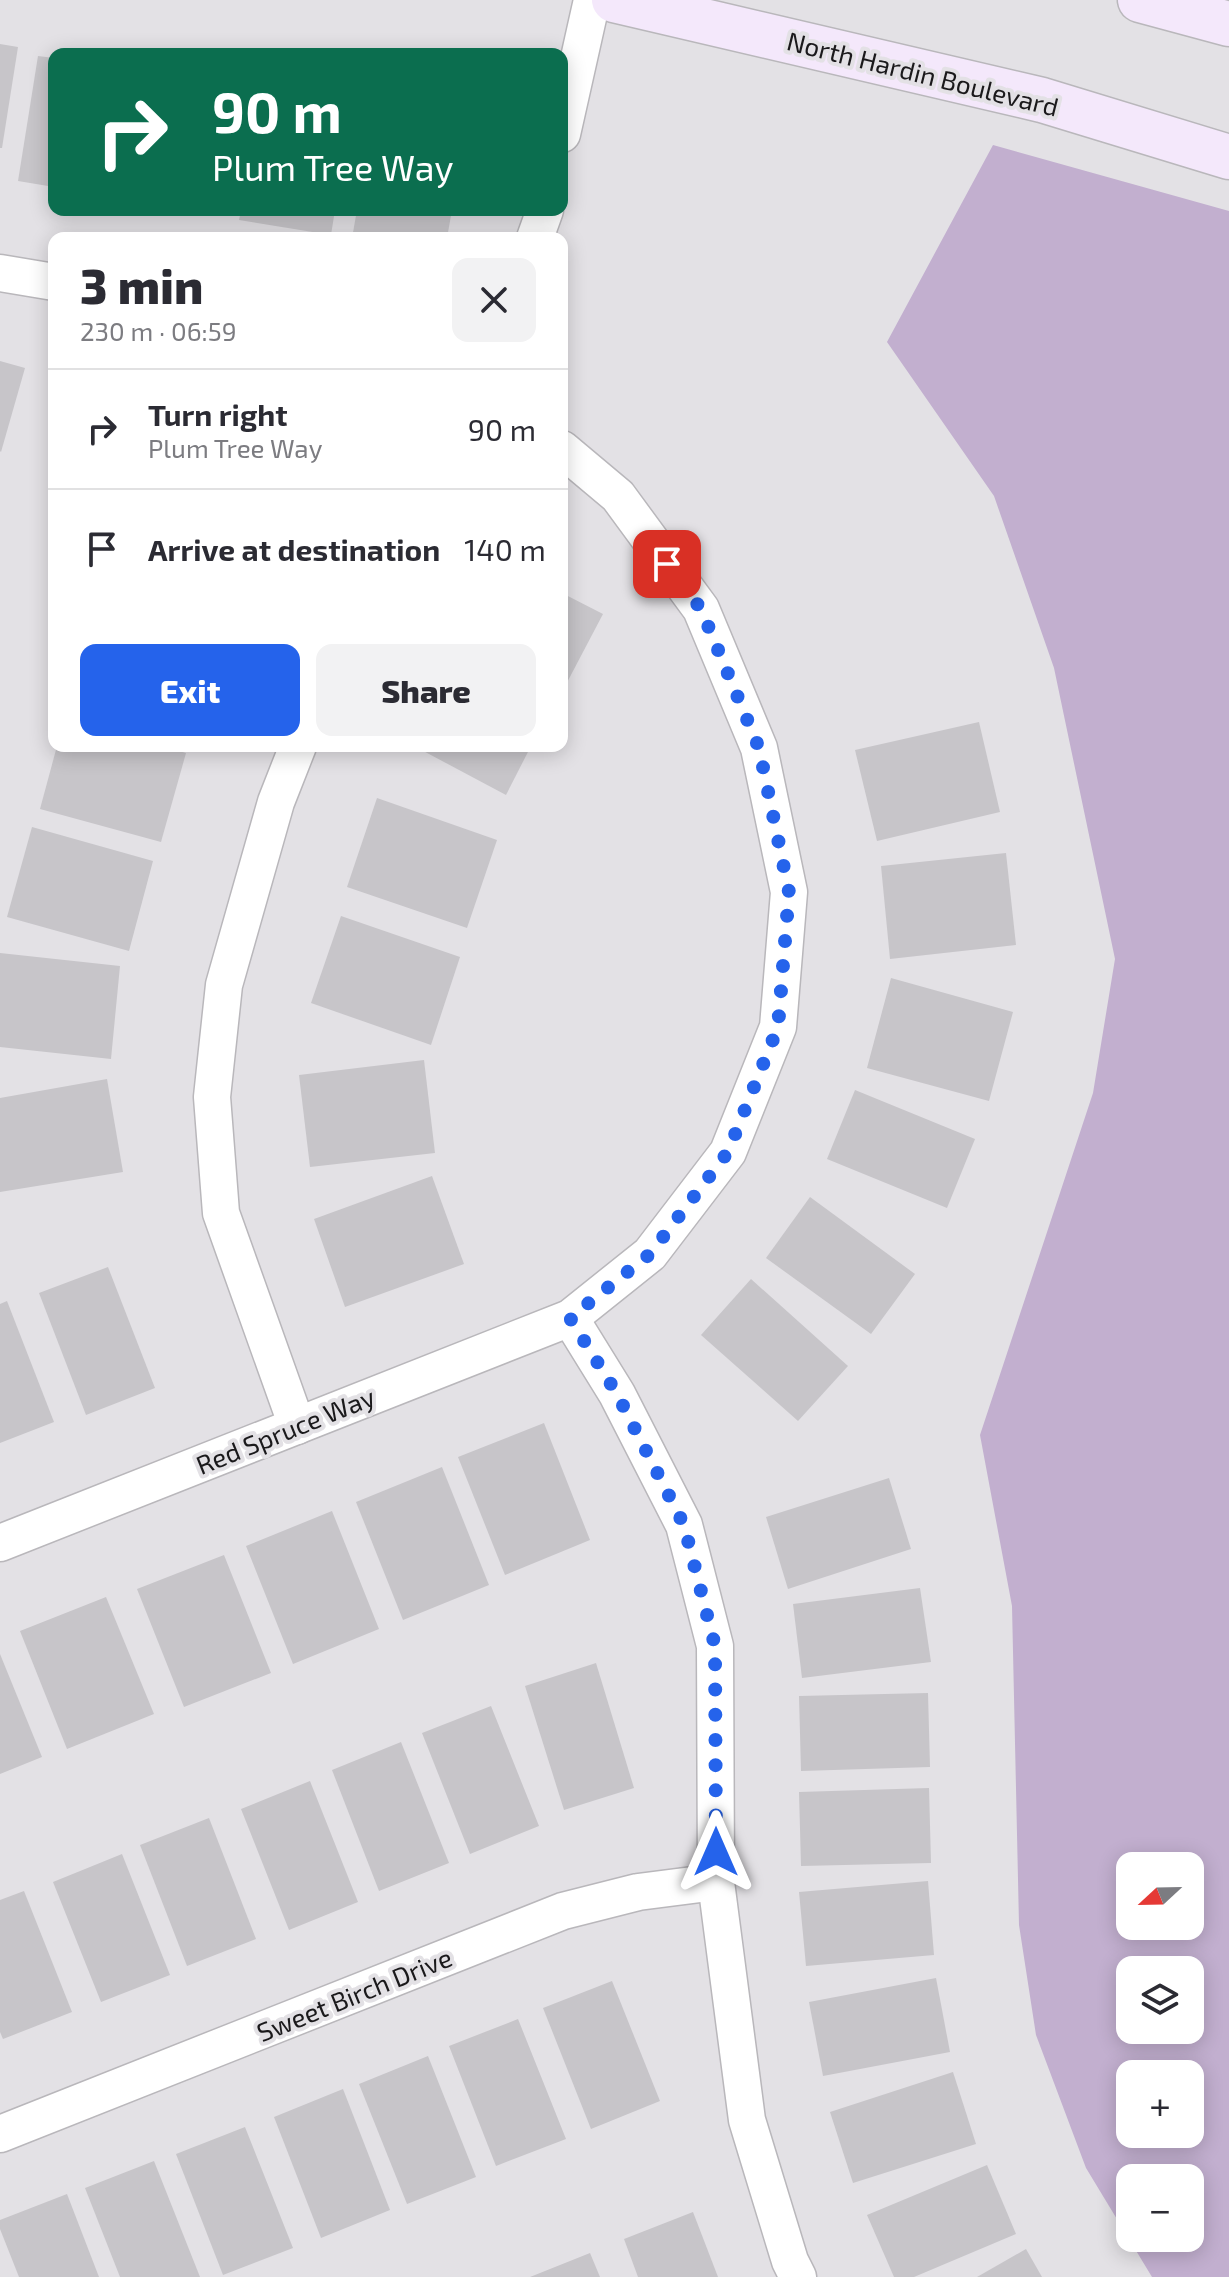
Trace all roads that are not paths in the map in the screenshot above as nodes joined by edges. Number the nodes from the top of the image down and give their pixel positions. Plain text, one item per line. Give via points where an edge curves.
1 (592, 0) edge
2 (614, 0) edge
3 (1140, 0) edge
4 (1229, 24) edge
5 (568, 107) edge
6 (1229, 157) edge
7 (0, 273) edge
8 (48, 281) edge
9 (568, 454) edge
10 (296, 752) edge
11 (570, 1318) junction
12 (297, 1426) junction
13 (0, 1543) edge
14 (716, 1882) junction
15 (0, 2134) edge
16 (798, 2277) edge

1 - 5 street
2 - 6 street, North Hardin Boulevard via 1042,100
3 - 4 street
7 - 8 street
9 - 11 street, Red Spruce Way via 618,496 701,609 759,748 789,892 778,1027 728,1152 650,1254
10 - 12 street via 276,802 224,985 212,1097 221,1213
11 - 12 street, Red Spruce Way
11 - 14 street via 617,1394 688,1540 715,1646
12 - 13 street, Red Spruce Way
14 - 15 street, Sweet Birch Drive via 638,1892 563,1911
14 - 16 street via 747,2120

